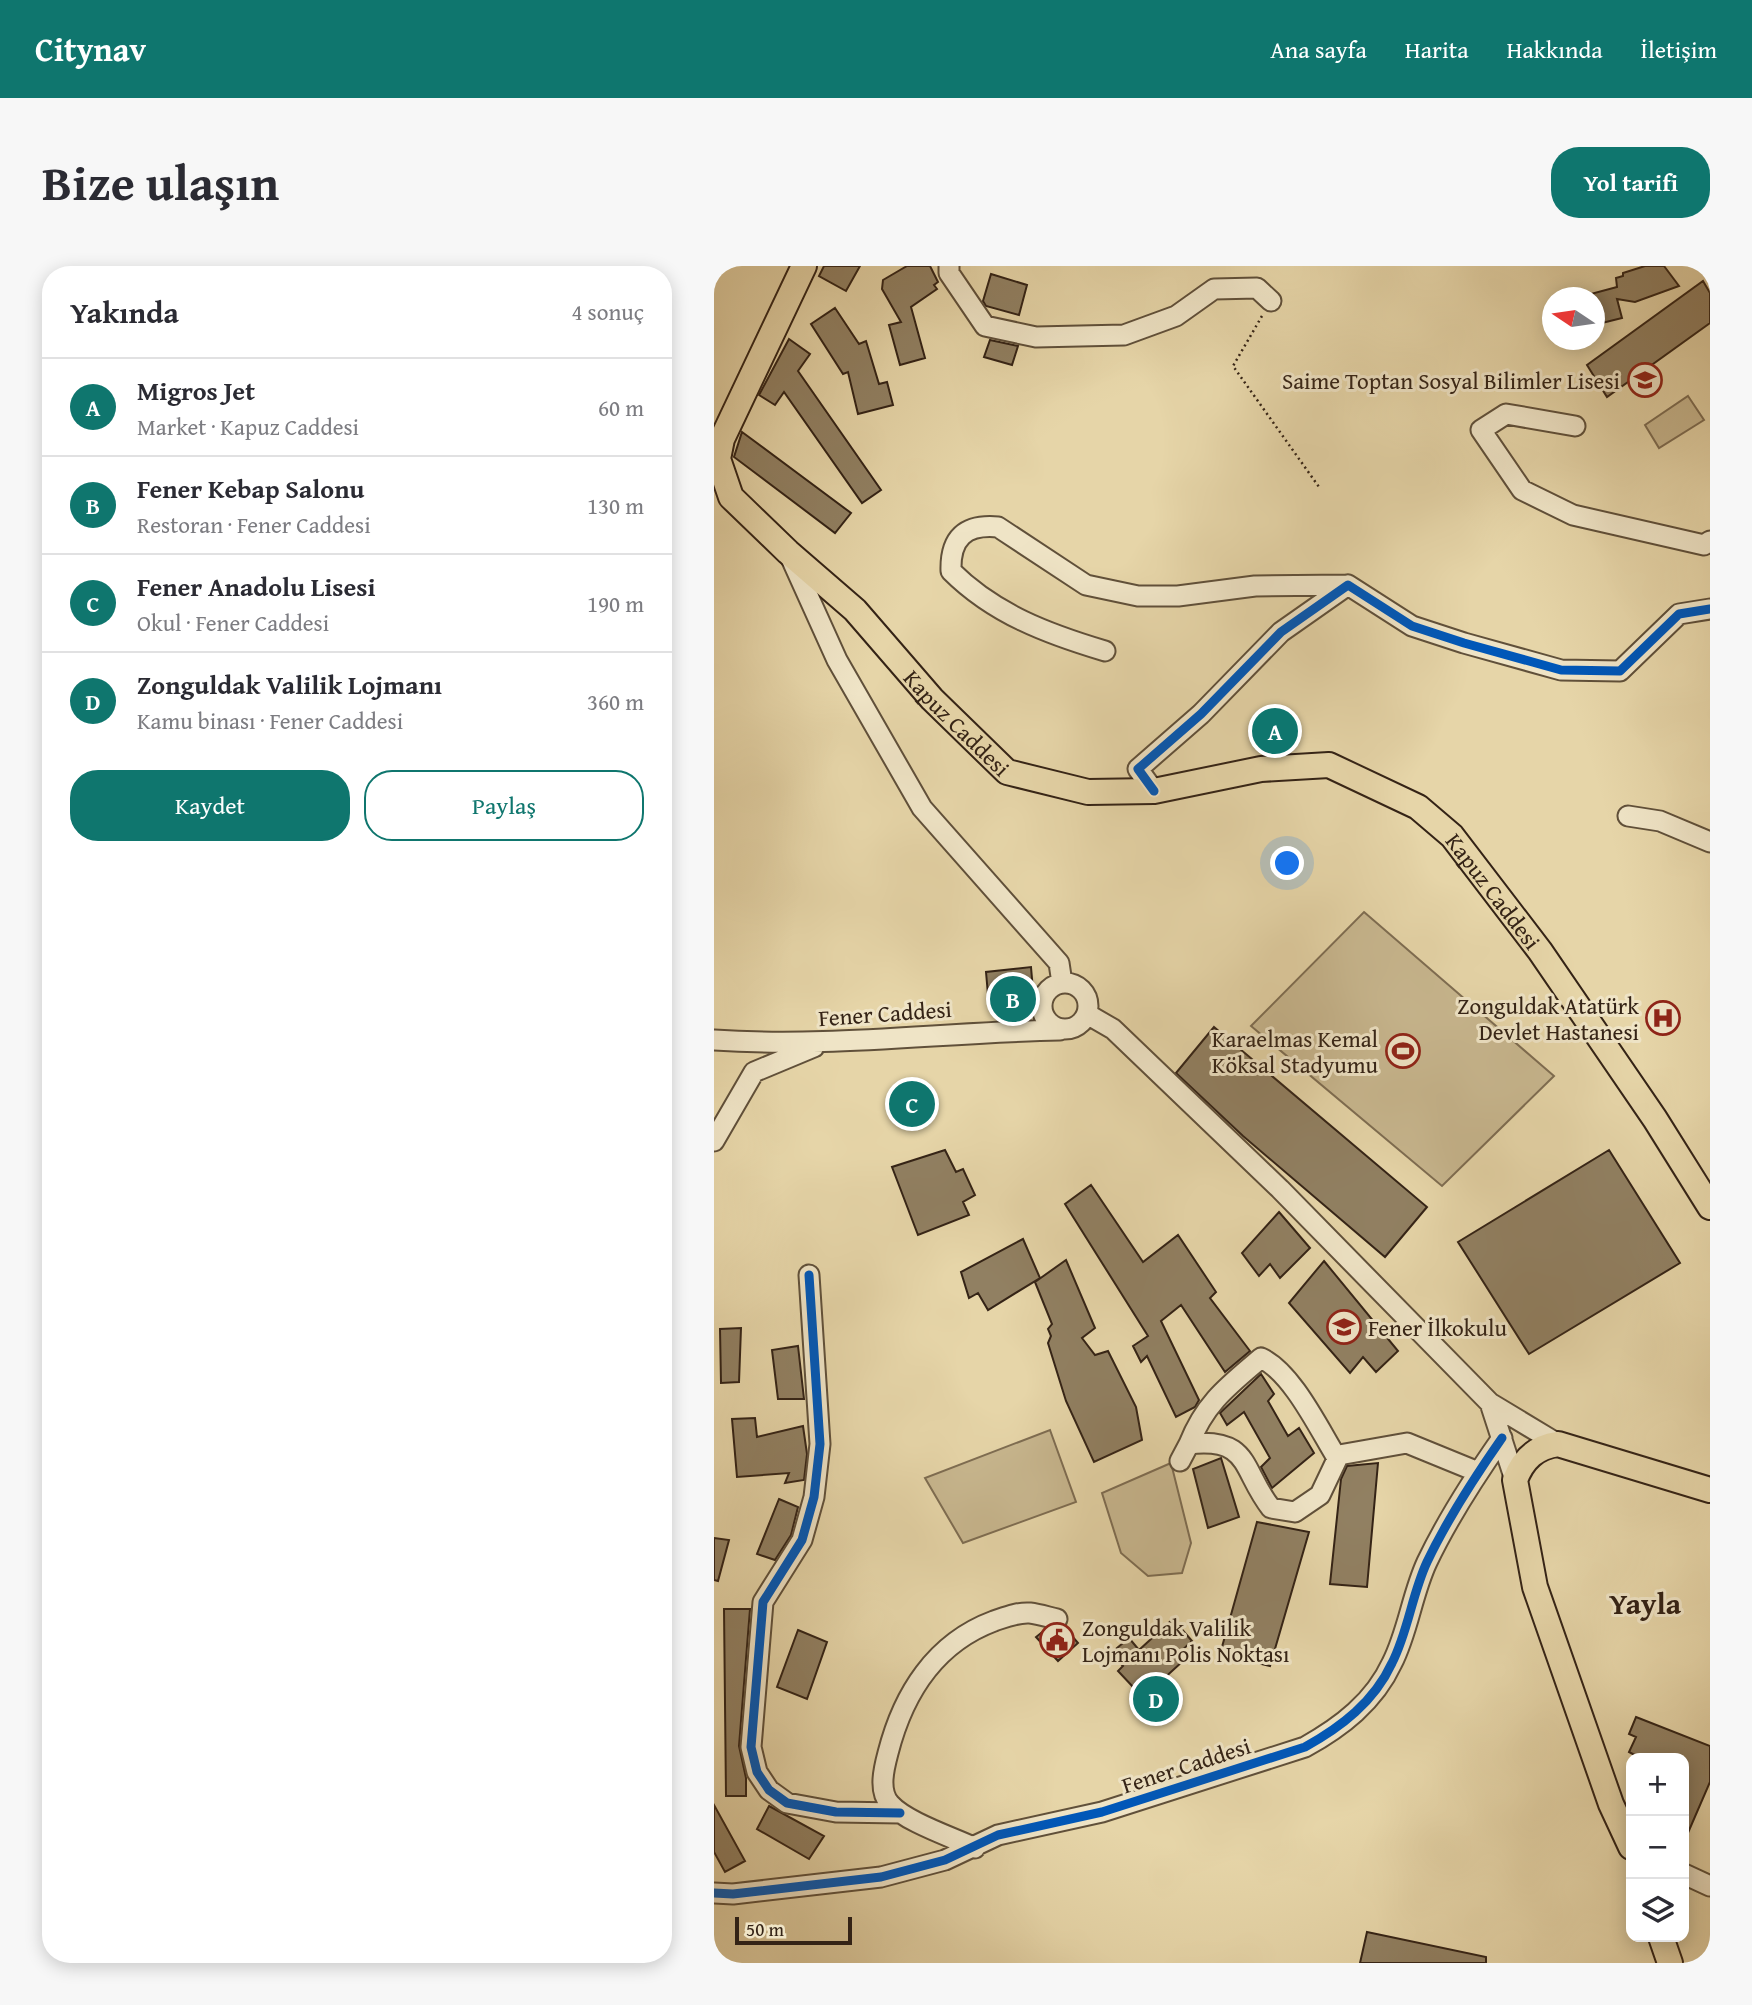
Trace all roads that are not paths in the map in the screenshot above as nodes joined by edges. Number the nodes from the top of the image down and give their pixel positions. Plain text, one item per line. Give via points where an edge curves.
1 (803, 266) edge
2 (949, 266) edge
3 (1271, 301) road end
4 (1575, 426) dead end
5 (1710, 541) edge
6 (788, 552) junction
7 (1348, 585) junction
8 (1710, 609) edge
9 (1105, 652) dead end
10 (1154, 792) junction
11 (1628, 816) dead end
12 (1710, 842) edge
13 (1062, 983) junction
14 (1087, 1014) junction
15 (1060, 1030) junction
16 (714, 1040) edge
17 (824, 1042) junction
18 (714, 1141) edge
19 (1710, 1208) edge
20 (809, 1275) dead end
21 (1490, 1403) junction
22 (1502, 1438) junction
23 (1558, 1444) junction
24 (1337, 1458) junction
25 (1478, 1472) junction
26 (1515, 1480) junction
27 (1708, 1490) edge
28 (1057, 1619) dead end
29 (900, 1812) junction
30 (1626, 1836) edge
31 (975, 1848) junction
32 (1689, 1876) edge
33 (1710, 1886) edge
34 (714, 1893) edge
35 (1663, 1942) edge
36 (1670, 1963) edge

1 - 6 main road, Kapuz Caddesi via 722,439 718,459 731,498
2 - 3 street via 949,273 985,326 1036,337 1124,335 1176,316 1214,289 1257,288
4 - 5 street via 1506,414 1481,430 1522,490 1573,515 1704,545
6 - 10 main road, Kapuz Caddesi via 855,610 932,699 1007,772 1088,792
6 - 13 street via 837,660 922,807 1059,963
7 - 8 street via 1412,626 1561,670 1620,671 1679,614
7 - 9 street via 1255,586 1138,596 1086,585 998,527 982,525 961,535 951,551 951,571 970,590 1025,623
7 - 10 street via 1281,632 1201,714 1138,769
10 - 19 main road, Kapuz Caddesi via 1261,769 1329,765 1418,807 1452,836 1540,951 1656,1119
11 - 12 street via 1660,821
13 - 14 street via 1083,992
13 - 15 street via 1049,989 1041,1009 1047,1022
14 - 15 street via 1073,1028
14 - 21 street via 1113,1029 1260,1170
15 - 17 street, Fener Caddesi
16 - 17 street, Fener Caddesi
17 - 18 street via 754,1072
20 - 29 street via 820,1444 814,1497 802,1540 763,1602 751,1747 757,1772 769,1790 787,1803 836,1812
21 - 22 street
21 - 23 street
22 - 25 street, Fener Caddesi
22 - 26 street
23 - 26 main road via 1544,1446 1529,1456
23 - 27 main road
24 - 24 street via 1320,1495 1295,1511 1271,1508 1234,1448 1204,1443 1184,1453 1200,1416 1219,1393 1261,1358 1271,1362 1298,1394
24 - 25 street via 1407,1443
25 - 31 street, Fener Caddesi via 1426,1564 1393,1662 1376,1691 1331,1732 1292,1751 1102,1812 998,1835
26 - 30 main road via 1535,1587
28 - 29 street via 1029,1613 985,1625 960,1639 926,1669 905,1703 886,1758 883,1792
29 - 31 street
31 - 34 street, Fener Caddesi via 881,1877
32 - 33 street
35 - 36 main road

